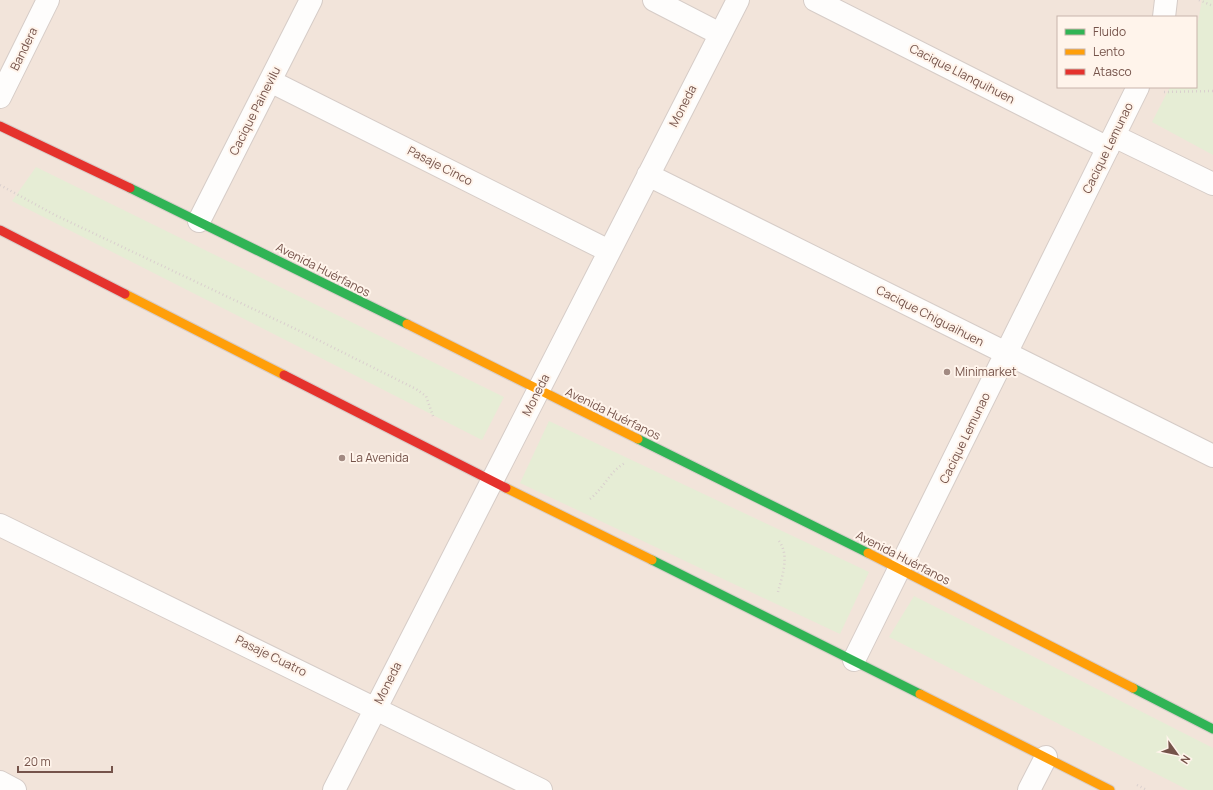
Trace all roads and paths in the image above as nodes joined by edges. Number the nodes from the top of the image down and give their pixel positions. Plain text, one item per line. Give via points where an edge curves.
1 (48, 0) edge
2 (311, 0) edge
3 (654, 0) edge
4 (738, 0) edge
5 (815, 0) edge
6 (1166, 0) edge
7 (1198, 0) edge
8 (1213, 6) edge
9 (1164, 16) edge
10 (720, 34) junction
11 (270, 81) junction
12 (1138, 88) edge
13 (1213, 91) edge
14 (0, 97) edge
15 (0, 126) edge
16 (1111, 142) junction
17 (648, 175) junction
18 (1213, 184) edge
19 (0, 185) edge
20 (199, 221) junction
21 (0, 230) edge
22 (609, 251) junction
23 (1006, 354) junction
24 (538, 390) junction
25 (436, 423) dead end
26 (1213, 456) edge
27 (631, 462) dead end
28 (492, 481) junction
29 (586, 502) dead end
30 (0, 525) edge
31 (775, 536) dead end
32 (900, 569) junction
33 (776, 598) dead end
34 (854, 660) junction
35 (376, 708) junction
36 (1213, 729) edge
37 (1046, 757) junction
38 (0, 782) edge
39 (1130, 782) dead end
40 (15, 790) edge
41 (334, 790) edge
42 (541, 790) edge
43 (1029, 790) edge
44 (1110, 790) edge
45 (1147, 790) edge

1 - 14 street, Bandera
2 - 11 street, Cacique Painevilu
3 - 10 street
4 - 10 street, Moneda
5 - 16 street, Cacique Llanquihuen
6 - 9 street
7 - 8 path
10 - 17 street, Moneda
11 - 20 street, Cacique Painevilu
11 - 22 street, Pasaje Cinco
12 - 13 path via 1167,93
12 - 16 street, Cacique Lemunao
15 - 20 main road, Avenida Huérfanos
16 - 18 street, Cacique Llanquihuen
16 - 23 street, Cacique Lemunao
17 - 22 street, Moneda
17 - 23 street, Cacique Chiguaihuen
19 - 25 path via 55,215 416,389 426,396
20 - 24 main road, Avenida Huérfanos
21 - 28 main road
22 - 24 street, Moneda
23 - 26 street, Cacique Chiguaihuen
23 - 32 street, Cacique Lemunao
24 - 28 street, Moneda
24 - 32 main road, Avenida Huérfanos
27 - 29 path via 617,467 598,493
28 - 34 main road
28 - 35 street, Moneda
30 - 35 street, Pasaje Cuatro
31 - 33 path via 783,546 785,564
32 - 34 street, Cacique Lemunao
32 - 36 main road, Avenida Huérfanos
34 - 37 main road
35 - 41 street, Moneda
35 - 42 street, Pasaje Cuatro
37 - 43 street
37 - 44 main road
38 - 40 street
39 - 45 path

